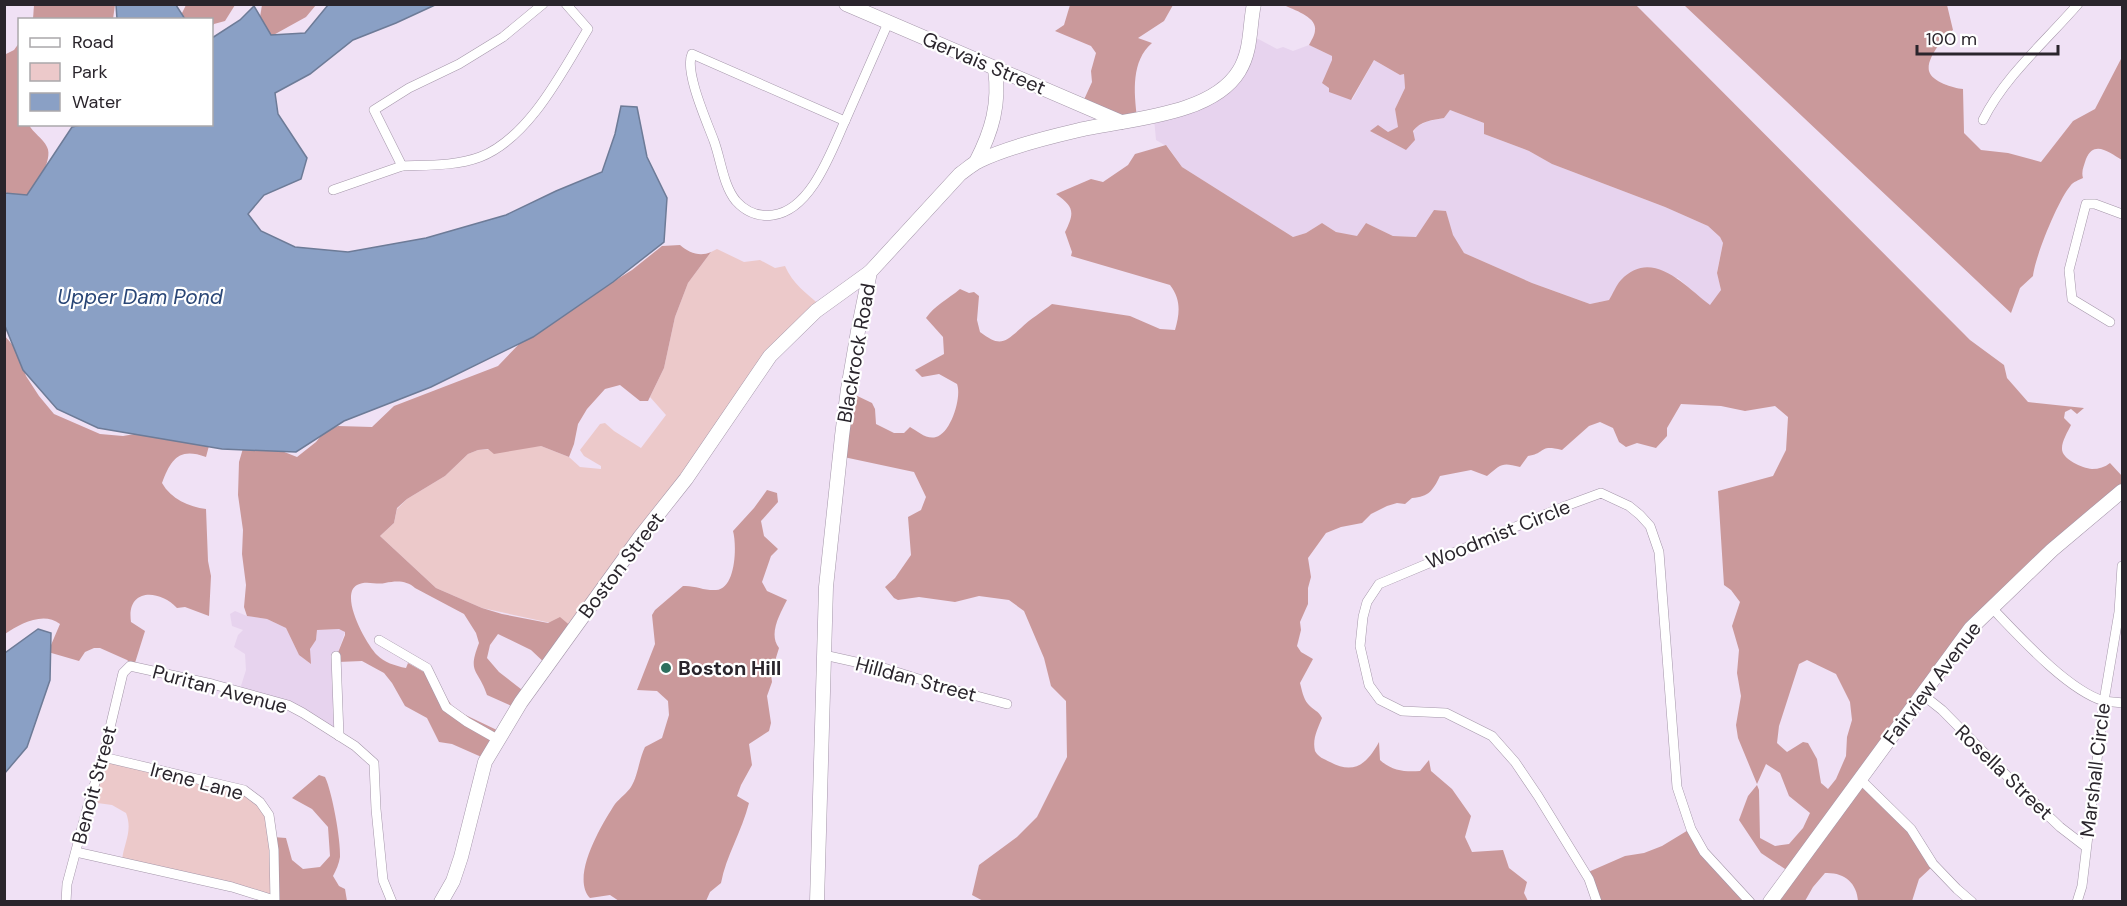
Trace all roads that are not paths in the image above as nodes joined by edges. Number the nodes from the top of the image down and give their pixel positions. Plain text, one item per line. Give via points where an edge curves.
1 (543, 4) edge
2 (566, 4) edge
3 (846, 4) edge
4 (1254, 4) edge
5 (2078, 4) edge
6 (888, 22) junction
7 (995, 69) junction
8 (1983, 120) dead end
9 (845, 121) junction
10 (1121, 122) junction
11 (976, 162) junction
12 (402, 166) junction
13 (333, 190) dead end
14 (2122, 214) edge
15 (870, 272) junction
16 (2110, 322) dead end
17 (2122, 491) edge
18 (2122, 566) edge
19 (1991, 607) junction
20 (379, 640) dead end
21 (336, 656) dead end
22 (824, 656) junction
23 (126, 669) joint
24 (1923, 694) junction
25 (2104, 701) junction
26 (2122, 703) edge
27 (1007, 704) dead end
28 (339, 736) junction
29 (497, 739) junction
30 (103, 757) junction
31 (1860, 779) junction
32 (2086, 847) junction
33 (76, 852) junction
34 (275, 901) edge
35 (66, 902) edge
36 (392, 902) edge
37 (441, 902) edge
38 (817, 902) edge
39 (1597, 902) edge
40 (1750, 902) edge
41 (1770, 902) edge
42 (1971, 902) edge
43 (2077, 902) edge

1 - 12 street via 503,37 374,110
2 - 12 street via 588,29 530,117 502,146 479,157 447,164
3 - 6 street, Gervais Street
4 - 10 street, Blackrock Road via 1247,56 1227,86 1207,99 1164,114
5 - 8 street via 2007,83
6 - 7 street, Gervais Street
6 - 9 street
7 - 10 street, Gervais Street
7 - 11 street via 997,107
9 - 9 street via 812,188 795,206 764,217 748,211 735,200 725,178 688,61 692,54
10 - 11 street, Blackrock Road via 1076,130
11 - 15 street, Blackrock Road via 960,174
12 - 13 street
14 - 16 street via 2086,204 2068,270 2072,299
15 - 22 street, Blackrock Road via 842,436 826,586
15 - 29 street, Boston Street via 816,311 770,356
17 - 19 street, Fairview Avenue
18 - 25 street, Marshall Circle via 2119,612
19 - 24 street, Fairview Avenue
19 - 25 street via 2040,656 2080,689
20 - 29 street via 427,668 446,707
21 - 28 street
22 - 27 street, Hilldan Street via 887,669
22 - 38 street, Blackrock Road
23 - 28 street, Puritan Avenue via 130,666 161,672 288,705
23 - 30 street, Benoit Street
24 - 31 street, Fairview Avenue
24 - 32 street, Rosella Street via 2060,827
25 - 26 street
25 - 32 street, Marshall Circle
28 - 36 street, Puritan Avenue via 374,763 383,880
29 - 37 street, Boston Street via 485,762 453,881
30 - 33 street, Benoit Street
30 - 34 street, Irene Lane via 244,790 260,802 269,815
31 - 41 street, Fairview Avenue
31 - 42 street via 1911,829 1933,864
32 - 43 street, Marshall Circle
33 - 34 street via 232,887
33 - 35 street, Benoit Street
39 - 40 street, Woodmist Circle via 1589,879 1538,796 1492,736 1446,713 1402,711 1380,700 1369,685 1360,646 1367,602 1379,584 1601,493 1629,506 1650,526 1659,552 1677,787 1691,829 1704,852

